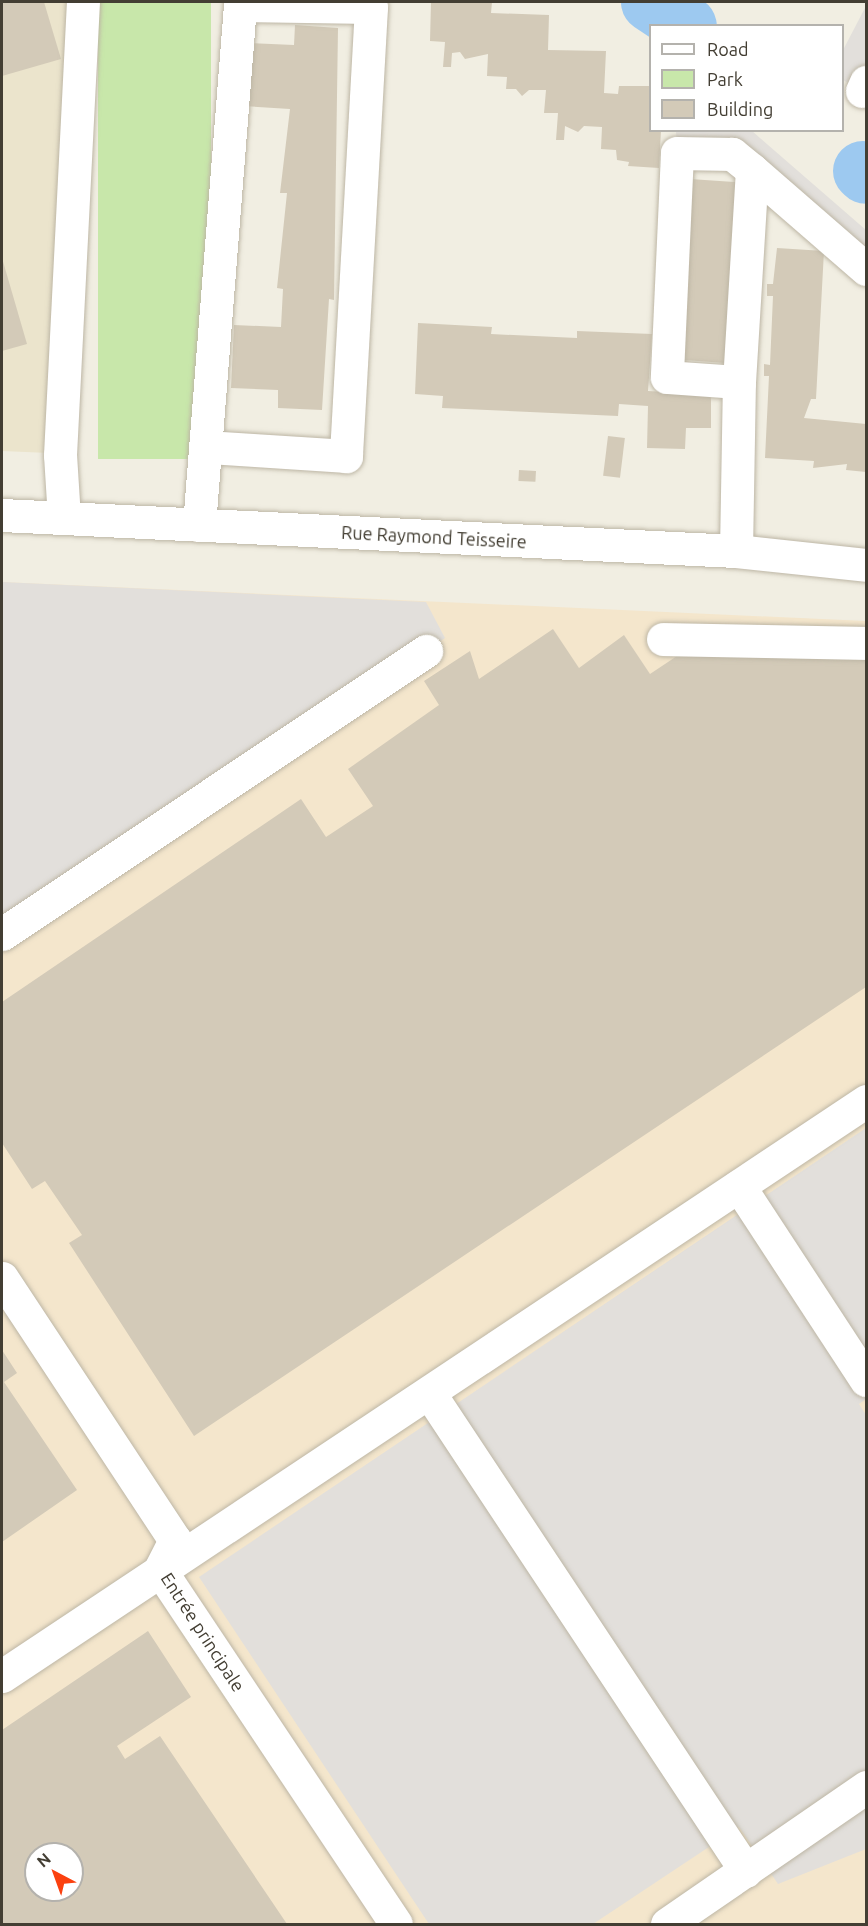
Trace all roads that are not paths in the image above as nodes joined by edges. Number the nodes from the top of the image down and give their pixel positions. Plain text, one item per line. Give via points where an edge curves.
1 (83, 2) edge
2 (752, 170) junction
3 (867, 269) edge
4 (739, 382) junction
5 (206, 447) junction
6 (2, 515) edge
7 (64, 518) junction
8 (199, 525) junction
9 (736, 551) junction
10 (867, 565) edge
11 (663, 639) dead end
12 (867, 643) edge
13 (426, 651) dead end
14 (2, 934) edge
15 (867, 1101) edge
16 (739, 1186) junction
17 (2, 1278) edge
18 (867, 1380) edge
19 (430, 1394) junction
20 (160, 1570) junction
21 (2, 1676) edge
22 (867, 1787) edge
23 (746, 1871) junction
24 (396, 1924) edge
25 (667, 1924) edge

1 - 7 street via 60,455
2 - 3 street
2 - 4 street
2 - 4 street via 732,154 677,153 667,377
4 - 9 street
5 - 5 street via 240,5 371,7 346,456
5 - 8 street
6 - 7 street, Rue Raymond Teisseire
7 - 8 street, Rue Raymond Teisseire
8 - 9 street, Rue Raymond Teisseire
9 - 10 street, Rue Raymond Teisseire
11 - 12 street
13 - 14 street
15 - 16 street
16 - 18 street
16 - 19 street
17 - 20 street, Entrée principale via 176,1540
19 - 20 street
19 - 23 street
20 - 21 street
20 - 24 street, Entrée principale
22 - 23 street
23 - 25 street

